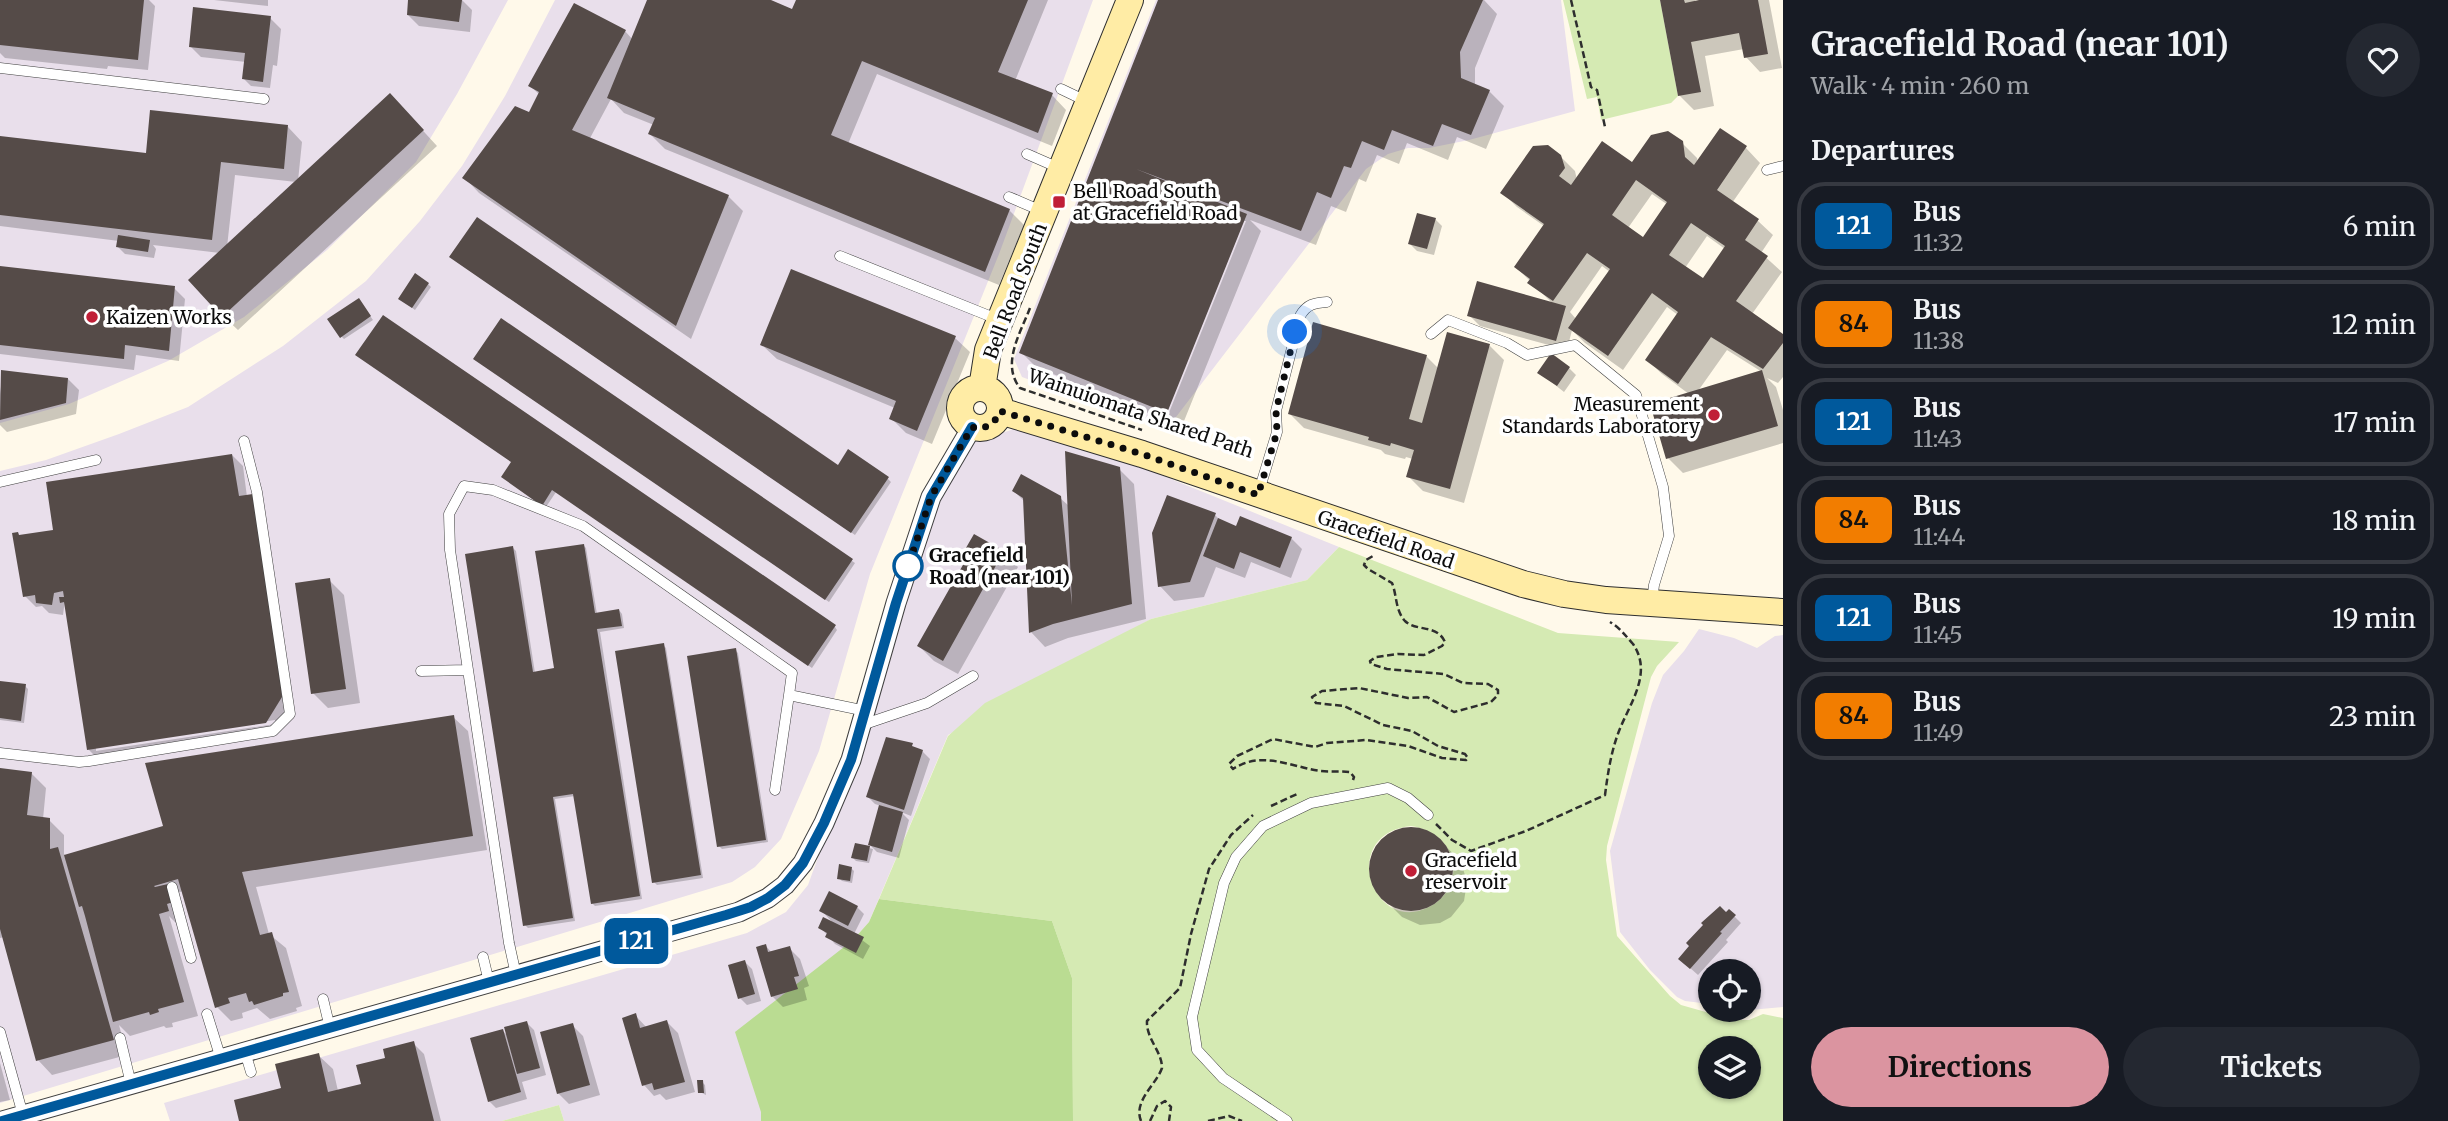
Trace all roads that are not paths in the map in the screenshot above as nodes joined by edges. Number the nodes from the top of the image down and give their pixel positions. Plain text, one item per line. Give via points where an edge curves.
1 (1130, 0) edge
2 (0, 68) edge
3 (1061, 89) dead end
4 (264, 99) dead end
5 (1089, 103) junction
6 (1027, 154) dead end
7 (1783, 166) edge
8 (1063, 169) junction
9 (1767, 170) dead end
10 (1009, 197) dead end
11 (1045, 213) junction
12 (839, 256) dead end
13 (1327, 303) dead end
14 (1001, 321) junction
15 (1431, 334) dead end
16 (982, 388) junction
17 (1000, 411) junction
18 (972, 427) junction
19 (244, 440) dead end
20 (96, 460) dead end
21 (0, 482) edge
22 (1258, 495) junction
23 (1652, 603) junction
24 (1783, 612) edge
25 (468, 670) junction
26 (421, 671) dead end
27 (973, 676) dead end
28 (789, 695) junction
29 (864, 718) junction
30 (0, 753) edge
31 (775, 790) dead end
32 (1428, 815) road end
33 (172, 887) dead end
34 (483, 957) dead end
35 (191, 958) dead end
36 (516, 975) junction
37 (489, 982) junction
38 (323, 999) dead end
39 (207, 1014) dead end
40 (330, 1028) junction
41 (0, 1031) edge
42 (120, 1038) dead end
43 (245, 1052) junction
44 (221, 1059) junction
45 (251, 1072) dead end
46 (131, 1084) junction
47 (23, 1115) junction
48 (2, 1121) edge
49 (1287, 1121) edge

1 - 5 main road, Bell Road South
2 - 4 lane
3 - 5 lane
5 - 8 main road, Bell Road South
6 - 8 lane
7 - 9 lane
8 - 11 main road, Bell Road South
10 - 11 lane
11 - 14 main road, Bell Road South
12 - 14 lane
13 - 22 lane via 1314,303 1300,316 1276,411 1277,432
14 - 16 main road, Bell Road South via 988,351
15 - 23 lane via 1448,320 1527,355 1575,345 1636,395 1664,487 1669,536
16 - 17 main road via 996,396
16 - 18 main road via 968,391 960,403 961,418
17 - 18 main road via 993,424
17 - 22 main road, Gracefield Road
18 - 29 street via 931,497
19 - 30 lane via 259,505 290,714 273,731 89,761
20 - 21 lane
22 - 23 main road, Gracefield Road via 1523,584 1564,594
23 - 24 main road, Gracefield Road
25 - 26 lane
25 - 28 lane via 449,513 464,486 493,490 583,526 792,673
25 - 36 lane
27 - 29 lane via 927,702
28 - 29 lane
28 - 31 lane
29 - 36 street via 851,760 803,863 768,898 739,912
32 - 49 lane via 1388,788 1311,803 1263,825 1236,857 1224,883 1192,1017 1197,1050 1223,1078
33 - 35 lane
34 - 37 lane
36 - 37 street
37 - 40 street
38 - 40 lane
39 - 44 lane
40 - 43 street
41 - 47 lane
42 - 46 lane
43 - 44 street
43 - 45 lane
44 - 46 street
46 - 47 street
47 - 48 street

